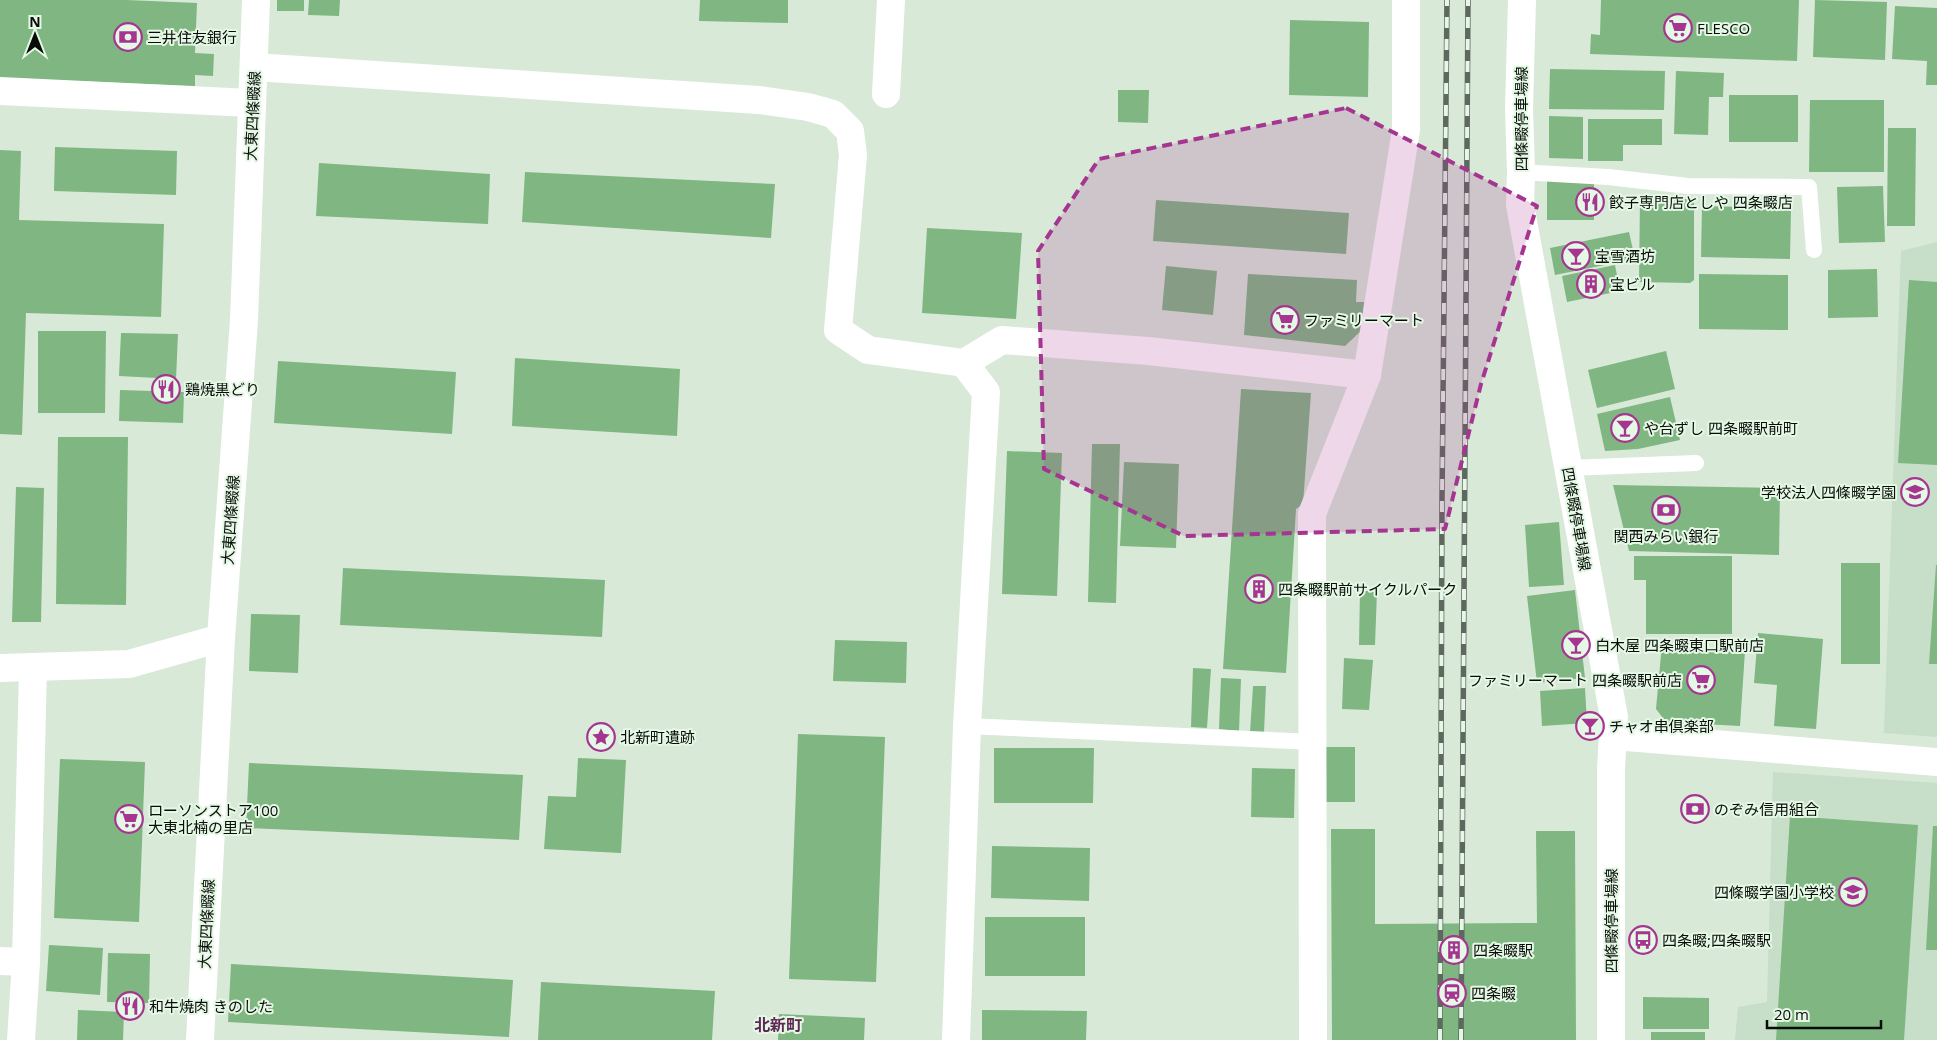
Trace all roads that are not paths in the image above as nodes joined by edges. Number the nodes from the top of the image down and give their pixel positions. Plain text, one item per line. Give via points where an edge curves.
1 (256, 0) edge
2 (891, 0) edge
3 (1406, 0) edge
4 (1522, 0) edge
5 (254, 67) junction
6 (0, 91) edge
7 (886, 94) dead end
8 (251, 103) junction
9 (1521, 172) junction
10 (1814, 250) dead end
11 (964, 363) junction
12 (1367, 375) junction
13 (1696, 463) dead end
14 (1568, 468) junction
15 (222, 638) junction
16 (33, 667) junction
17 (0, 668) edge
18 (967, 726) junction
19 (1614, 736) junction
20 (1313, 742) junction
21 (1937, 762) edge
22 (13, 962) edge
23 (21, 1040) edge
24 (200, 1040) edge
25 (956, 1040) edge
26 (1313, 1040) edge
27 (1612, 1040) edge

1 - 5 street, 大東四條畷線
2 - 7 street
3 - 12 street via 1406,130
4 - 9 street, 四條畷停車場線
5 - 8 street, 大東四條畷線
5 - 11 street via 759,100 833,114 850,131 853,155 838,330 868,350
6 - 8 street
8 - 15 street, 大東四條畷線 via 244,320
9 - 10 lane via 1688,186 1809,187
9 - 14 street, 四條畷停車場線 via 1520,205
11 - 12 street via 1002,340
11 - 18 street via 986,392
12 - 20 street via 1312,514
13 - 14 lane
14 - 19 street, 四條畷停車場線 via 1614,717
15 - 16 street via 129,664
15 - 24 street, 大東四條畷線
16 - 17 street
16 - 22 street
18 - 20 lane
18 - 25 street
19 - 21 street
19 - 27 street, 四條畷停車場線 via 1611,768
20 - 26 street
22 - 23 street

